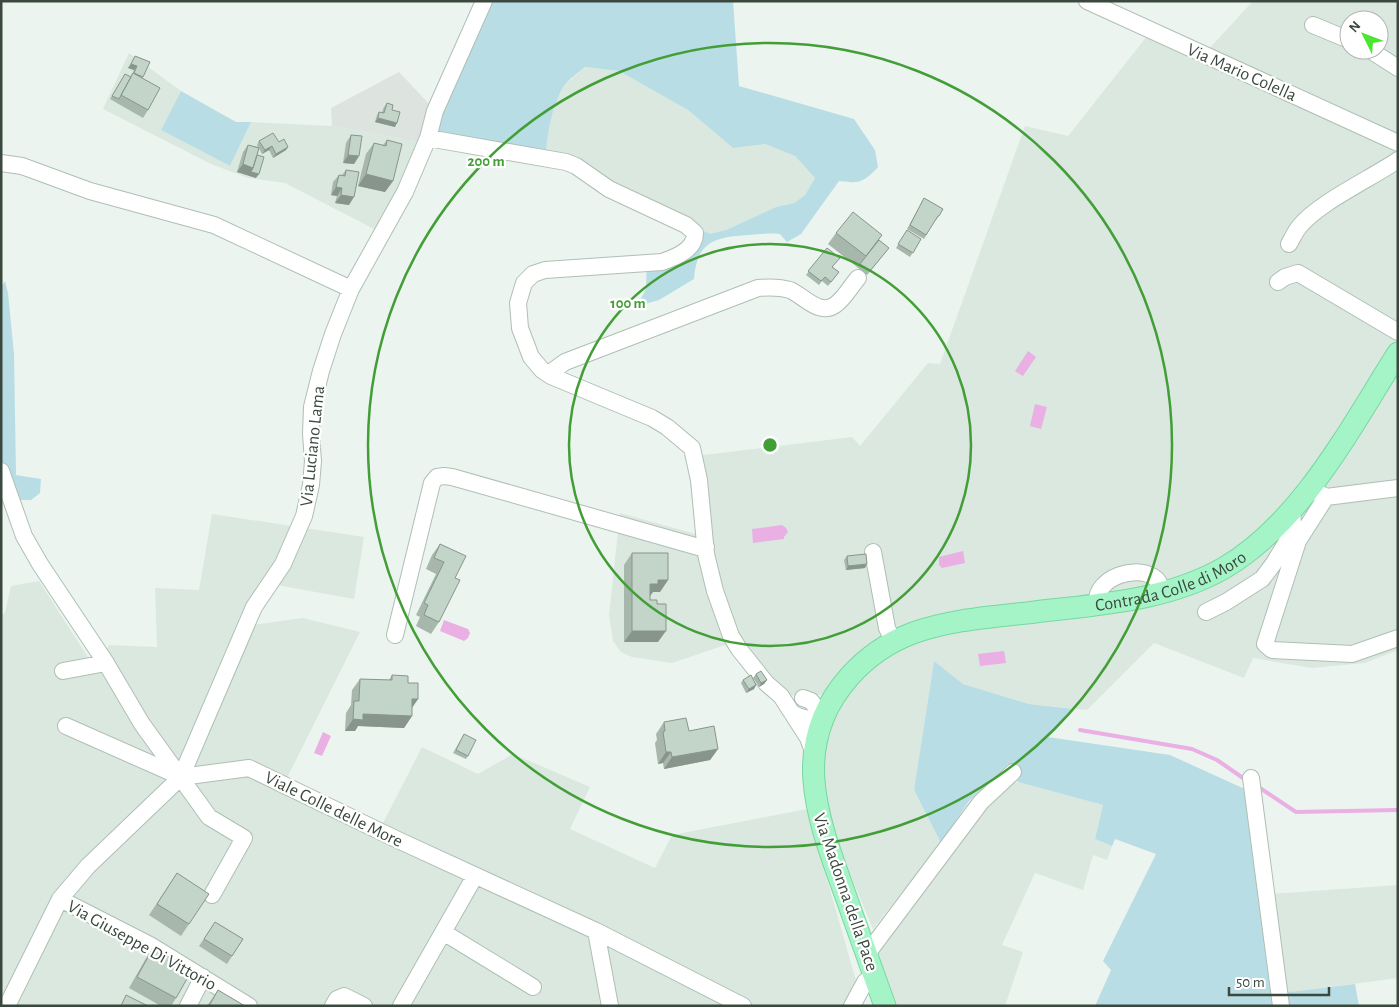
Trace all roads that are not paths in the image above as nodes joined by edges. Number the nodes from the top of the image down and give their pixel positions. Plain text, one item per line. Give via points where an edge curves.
1 (484, 1) edge
2 (1087, 1) edge
3 (1313, 25) dead end
4 (1339, 36) edge
5 (1386, 60) edge
6 (1398, 68) edge
7 (428, 138) junction
8 (1398, 143) edge
9 (1398, 160) edge
10 (1, 163) edge
11 (1289, 244) dead end
12 (858, 278) dead end
13 (1278, 282) dead end
14 (352, 289) junction
15 (1398, 332) edge
16 (1398, 353) edge
17 (551, 376) junction
18 (1, 471) edge
19 (1398, 488) edge
20 (1318, 492) junction
21 (1292, 510) junction
22 (706, 547) junction
23 (873, 552) dead end
24 (1206, 612) dead end
25 (395, 635) dead end
26 (1398, 638) edge
27 (894, 641) junction
28 (106, 663) junction
29 (856, 669) joint
30 (63, 671) dead end
31 (838, 691) junction
32 (781, 696) junction
33 (803, 698) junction
34 (792, 713) junction
35 (824, 717) junction
36 (66, 726) dead end
37 (814, 754) junction
38 (1013, 772) dead end
39 (181, 777) junction
40 (1251, 778) dead end
41 (475, 876) junction
42 (212, 895) dead end
43 (60, 900) junction
44 (596, 931) junction
45 (443, 932) junction
46 (867, 954) junction
47 (874, 974) junction
48 (203, 977) junction
49 (533, 987) dead end
50 (613, 1003) edge
51 (8, 1006) edge
52 (188, 1006) edge
53 (249, 1006) edge
54 (333, 1006) edge
55 (364, 1006) edge
56 (401, 1006) edge
57 (743, 1006) edge
58 (852, 1006) edge
59 (886, 1006) edge
60 (1281, 1006) edge

1 - 7 street, Via Luciano Lama via 435,110
2 - 8 street, Via Mario Colella
3 - 4 street
5 - 6 street
7 - 14 street, Via Luciano Lama via 405,192
7 - 17 street via 566,162 609,189 686,224 696,233 689,247 662,262 545,270 533,274 524,284 518,303 520,328 531,357
9 - 11 street via 1310,216
10 - 14 street via 22,166 90,191 214,225
12 - 17 street via 836,304 828,308 815,306 791,291 758,288 565,362
13 - 15 street via 1298,273
14 - 39 street, Via Luciano Lama via 320,371 312,407 313,461 304,516 283,564 254,607
16 - 20 main road, Contrada Colle di Moro
17 - 22 street via 652,418 667,426 692,448
18 - 28 street via 24,536
19 - 20 street
20 - 21 main road, Contrada Colle di Moro
20 - 26 street via 1298,541 1265,644 1272,650 1352,654
21 - 24 street via 1293,524 1286,542 1262,579
21 - 27 main road, Contrada Colle di Moro via 1276,528 1231,563 1206,577 1163,593 962,621
22 - 25 street via 452,477 436,477
22 - 32 street via 715,591 731,636 762,678
23 - 27 street via 887,628
27 - 29 main road, Contrada Colle di Moro
28 - 30 street
28 - 39 street via 157,747
29 - 31 main road, Via Madonna della Pace
31 - 33 street
31 - 35 main road, Via Madonna della Pace
32 - 33 street
32 - 34 street
33 - 35 street via 811,701
34 - 35 street via 809,720
34 - 37 street
35 - 37 main road, Via Madonna della Pace
36 - 39 street
37 - 46 main road, Via Madonna della Pace via 814,789 819,820
38 - 46 street via 981,802
39 - 41 street, Viale Colle delle More via 249,768
39 - 42 street via 208,817 244,838
39 - 43 street via 88,866
40 - 60 street
41 - 44 street, Viale Colle delle More
41 - 45 street
43 - 48 street, Via Giuseppe Di Vittorio via 150,945
43 - 51 street
44 - 50 street
44 - 57 street, Viale Colle delle More
45 - 49 street
45 - 56 street
46 - 47 main road, Via Madonna della Pace
47 - 58 street via 865,982
47 - 59 main road, Via Madonna della Pace
48 - 52 street
48 - 53 street, Via Giuseppe Di Vittorio
54 - 55 street via 344,996

